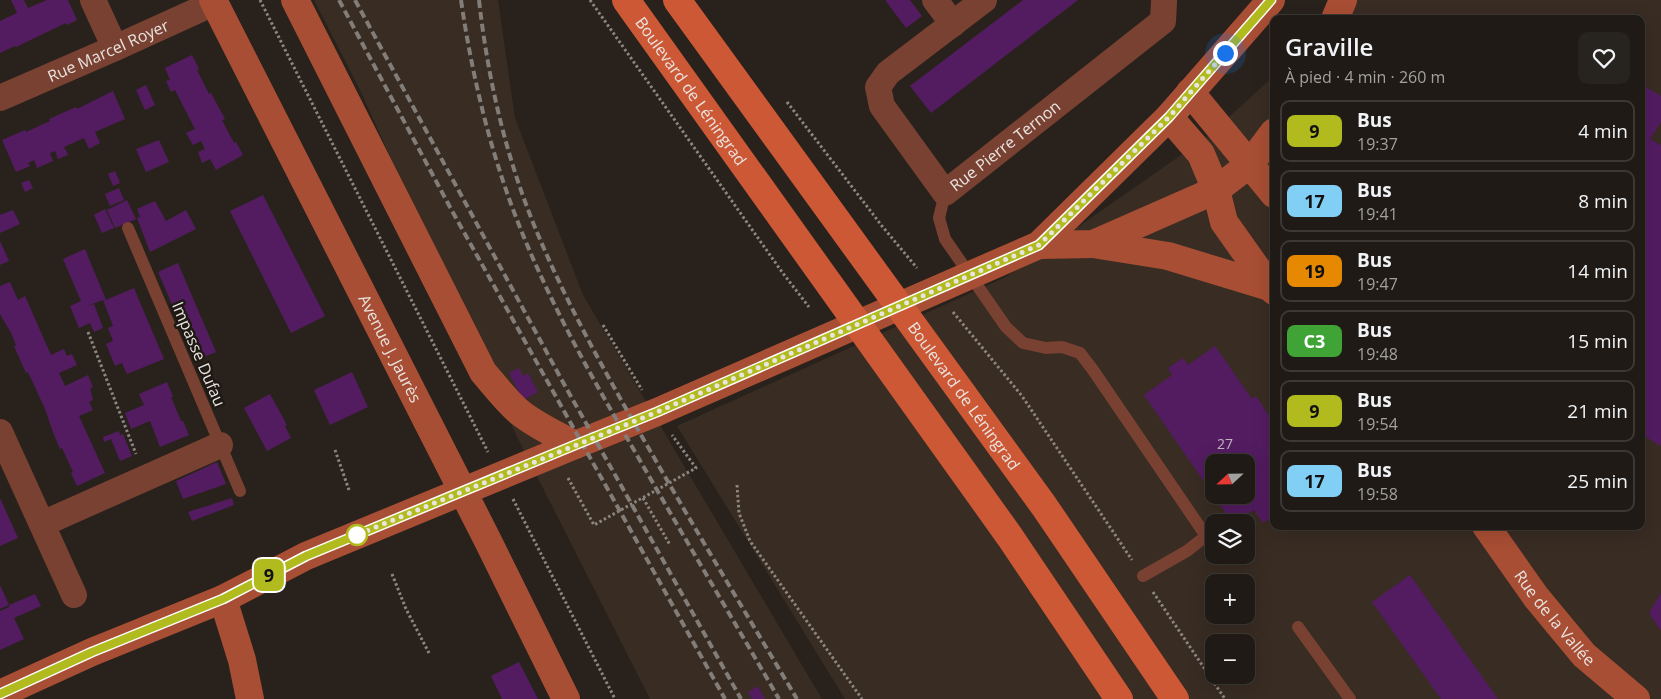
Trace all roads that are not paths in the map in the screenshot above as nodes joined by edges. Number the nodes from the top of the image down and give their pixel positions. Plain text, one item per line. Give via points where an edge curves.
1 (93, 0) edge
2 (295, 0) edge
3 (626, 0) edge
4 (677, 0) edge
5 (935, 0) edge
6 (984, 0) edge
7 (1271, 0) edge
8 (1343, 0) edge
9 (213, 1) edge
10 (1165, 1) edge
11 (1336, 15) edge
12 (953, 24) junction
13 (115, 48) junction
14 (1190, 92) junction
15 (0, 98) edge
16 (1169, 117) junction
17 (1270, 137) edge
18 (1250, 164) junction
19 (1270, 189) edge
20 (1216, 190) junction
21 (944, 193) junction
22 (128, 228) dead end
23 (1093, 244) junction
24 (1030, 249) junction
25 (1270, 286) edge
26 (1270, 288) edge
27 (0, 432) edge
28 (575, 445) junction
29 (220, 446) junction
30 (240, 491) dead end
31 (42, 524) junction
32 (1489, 530) edge
33 (1143, 576) road end
34 (74, 595) dead end
35 (223, 599) junction
36 (1298, 627) dead end
37 (0, 694) edge
38 (250, 699) edge
39 (566, 699) edge
40 (1119, 699) edge
41 (1175, 699) edge
42 (1350, 699) edge
43 (1636, 699) edge

1 - 13 street
2 - 28 street via 483,372 518,411
3 - 40 main road, Boulevard de Léningrad via 1010,537
4 - 41 main road, Boulevard de Léningrad via 1044,506
5 - 12 street
6 - 12 street, Rue Pierre Ternon
7 - 14 street
8 - 11 street
9 - 13 street, Rue Marcel Royer
9 - 39 street, Avenue J. Jaurès
10 - 21 street, Rue Pierre Ternon via 1163,21
12 - 21 street, Rue Pierre Ternon via 888,73 878,87 882,106
13 - 15 street, Rue Marcel Royer
14 - 16 street
14 - 18 street
16 - 20 street via 1201,154
16 - 24 street
17 - 18 street
18 - 19 street
18 - 20 street
20 - 23 street
20 - 25 street via 1224,222
21 - 33 lane via 939,218 945,239 1006,327 1023,343 1046,348 1062,347 1080,354 1206,536
22 - 29 lane, Impasse Dufau
23 - 24 street
23 - 26 street via 1168,256
24 - 28 street
27 - 31 street
28 - 35 street via 306,556
29 - 30 lane, Impasse Dufau
29 - 31 street
31 - 34 street
32 - 43 street, Rue de la Vallée via 1536,597 1584,655
35 - 37 street via 92,652
35 - 38 street
36 - 42 lane

